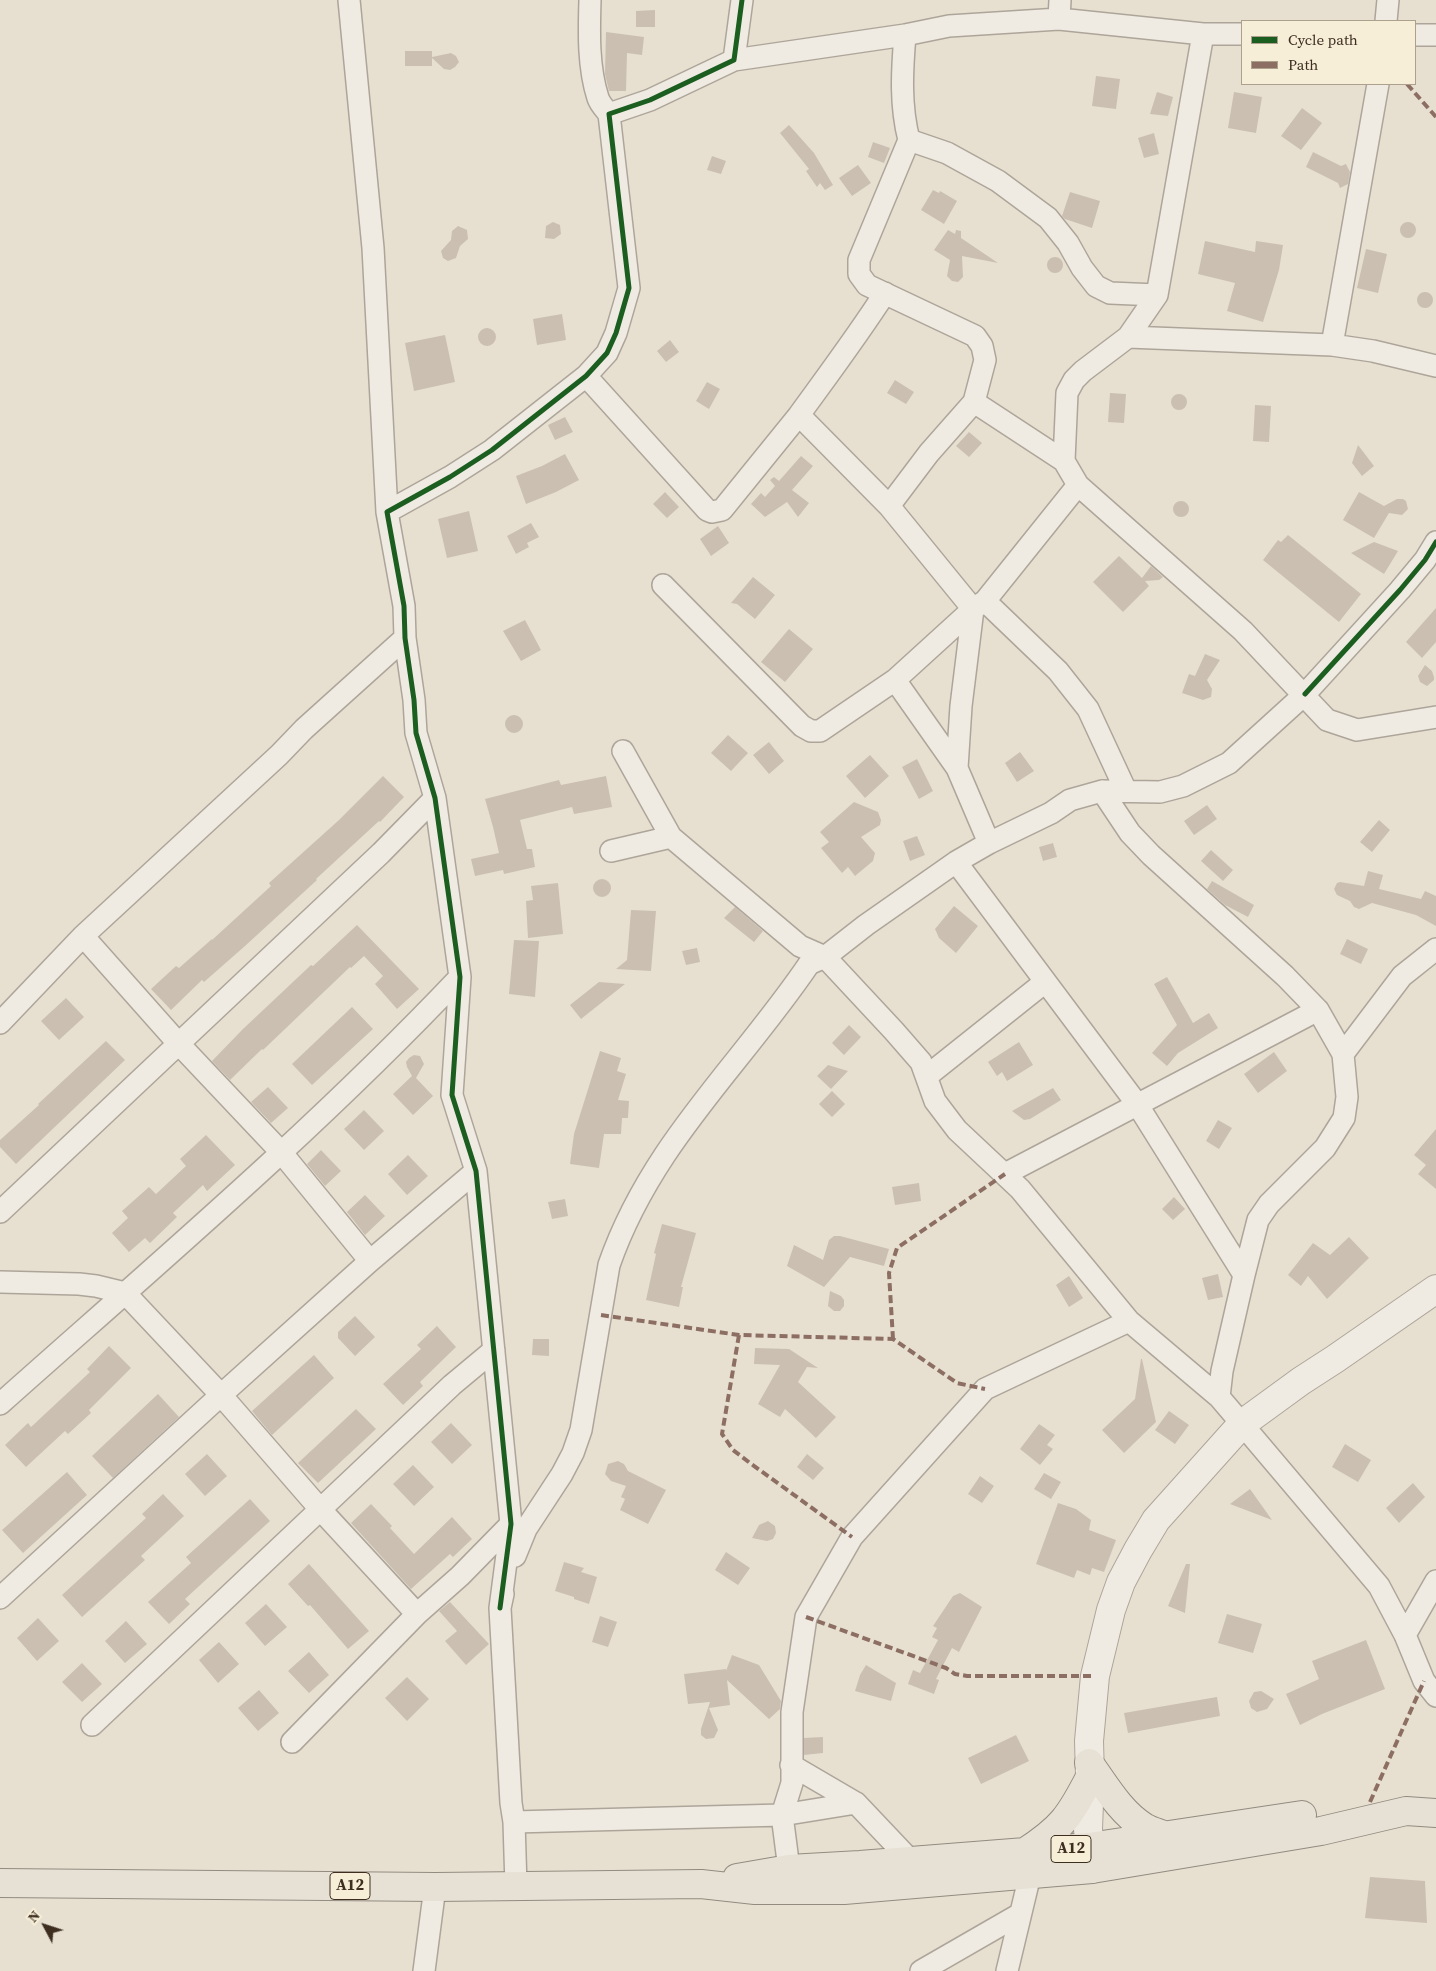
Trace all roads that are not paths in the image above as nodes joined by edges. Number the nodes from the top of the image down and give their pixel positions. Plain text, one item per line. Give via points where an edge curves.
1 (349, 0) edge
2 (590, 0) edge
3 (742, 0) edge
4 (1388, 0) edge
5 (1059, 10) edge
6 (1386, 20) edge
7 (1203, 34) junction
8 (1241, 34) edge
9 (905, 35) junction
10 (1416, 35) edge
11 (1436, 35) edge
12 (734, 60) junction
13 (1378, 85) edge
14 (609, 114) junction
15 (909, 140) junction
16 (885, 293) junction
17 (1157, 296) junction
18 (1128, 337) junction
19 (1332, 345) junction
20 (1436, 366) edge
21 (586, 376) junction
22 (974, 402) junction
23 (800, 415) junction
24 (1064, 461) junction
25 (1078, 485) junction
26 (889, 506) junction
27 (387, 512) junction
28 (1436, 542) edge
29 (664, 585) dead end
30 (979, 605) junction
31 (406, 638) junction
32 (895, 680) junction
33 (1305, 694) junction
34 (1436, 717) edge
35 (623, 751) dead end
36 (957, 768) junction
37 (1102, 790) junction
38 (1126, 792) junction
39 (435, 798) junction
40 (671, 837) junction
41 (989, 843) junction
42 (611, 851) dead end
43 (956, 862) junction
44 (83, 936) junction
45 (1436, 949) edge
46 (825, 957) junction
47 (460, 977) junction
48 (1045, 982) junction
49 (1318, 1010) junction
50 (0, 1023) edge
51 (178, 1043) junction
52 (1343, 1054) junction
53 (927, 1076) junction
54 (1137, 1104) junction
55 (280, 1152) junction
56 (476, 1171) junction
57 (1005, 1174) junction
58 (0, 1212) edge
59 (370, 1260) junction
60 (1244, 1275) junction
61 (0, 1282) edge
62 (1436, 1289) edge
63 (126, 1293) junction
64 (1129, 1321) junction
65 (494, 1350) junction
66 (221, 1395) junction
67 (1220, 1397) junction
68 (0, 1404) edge
69 (1242, 1424) junction
70 (320, 1509) junction
71 (511, 1524) junction
72 (1436, 1582) edge
73 (0, 1598) edge
74 (500, 1608) junction
75 (417, 1614) junction
76 (1405, 1635) junction
77 (1436, 1696) edge
78 (92, 1726) dead end
79 (292, 1742) dead end
80 (791, 1765) junction
81 (1090, 1770) junction
82 (856, 1803) junction
83 (1436, 1813) edge
84 (782, 1815) junction
85 (514, 1822) junction
86 (1166, 1836) junction
87 (1091, 1858) junction
88 (910, 1860) junction
89 (1027, 1864) junction
90 (789, 1869) junction
91 (0, 1883) edge
92 (701, 1884) junction
93 (516, 1886) junction
94 (435, 1887) junction
95 (1020, 1914) junction
96 (424, 1971) edge
97 (921, 1971) edge
98 (1007, 1971) edge

1 - 27 street via 373,248
2 - 14 street via 588,32 592,69 599,99
3 - 12 street
4 - 6 street
5 - 7 street
5 - 9 street
7 - 8 street
7 - 17 street
9 - 12 street
9 - 15 street via 902,75 904,121
10 - 11 street
12 - 14 street via 650,100
13 - 19 street
14 - 21 street via 629,288 607,353
15 - 16 street via 859,260 859,274 867,285
15 - 17 street via 948,153 998,181 1048,218 1096,286 1110,293
16 - 22 street via 975,336 982,346 985,360
16 - 23 street
17 - 18 street
18 - 19 street
18 - 24 street via 1083,371 1067,392
19 - 20 street
21 - 23 street via 712,512 722,510
21 - 27 street via 492,450
22 - 24 street
22 - 26 street via 929,453
23 - 26 street
24 - 25 street
25 - 30 street
25 - 33 street via 1243,631
26 - 30 street
27 - 31 street via 404,606
28 - 33 street via 1400,590
29 - 32 street via 810,732 820,731
30 - 32 street
30 - 36 street via 961,706
30 - 38 street via 1058,671 1088,709
31 - 39 street via 416,733
31 - 44 street
32 - 36 street
33 - 34 street via 1327,720 1357,730
33 - 38 street via 1229,763 1183,786 1160,792
35 - 40 street
36 - 41 street
37 - 38 street
37 - 41 street via 1070,800 1051,813
37 - 49 street via 1130,833 1151,855
39 - 47 street
39 - 51 street via 381,853
40 - 42 street
40 - 46 street via 800,946
41 - 43 street
43 - 46 street
43 - 48 street
44 - 50 street
44 - 51 street
45 - 52 street via 1402,976
46 - 53 street via 921,1062
46 - 74 street via 809,964 695,1110 646,1183 609,1265 581,1430 562,1474 526,1529 506,1577
47 - 55 street via 412,1028
47 - 56 street via 452,1095
48 - 53 street
48 - 54 street
49 - 52 street
49 - 54 street
51 - 55 street
51 - 58 street
52 - 60 street via 1347,1097 1344,1118 1325,1148 1269,1204 1258,1220
53 - 57 street via 935,1101 957,1130
54 - 57 street
54 - 60 street
55 - 59 street
55 - 63 street
56 - 59 street
56 - 65 street
57 - 64 street
59 - 66 street
60 - 67 street via 1222,1371
61 - 63 street via 79,1284
62 - 69 street
63 - 66 street
63 - 68 street
64 - 67 street
64 - 80 street via 984,1389 852,1537 806,1617 792,1712
65 - 70 street
65 - 71 street
66 - 70 street
66 - 73 street
67 - 69 street
69 - 76 street via 1378,1586
69 - 81 street via 1156,1520 1121,1582 1095,1676 1089,1741
70 - 75 street
70 - 78 street
71 - 74 street
71 - 75 street
72 - 76 street
74 - 85 street
75 - 79 street
76 - 77 street via 1424,1681
80 - 82 street
80 - 84 street via 792,1783
81 - 86 main road via 1144,1827
81 - 87 street via 1088,1829
81 - 89 main road via 1069,1815
82 - 84 street
82 - 88 street
83 - 86 main road, A12 via 1411,1798 1392,1799
83 - 87 main road, A12 via 1406,1811 1321,1831
84 - 85 street
84 - 90 street
85 - 93 street
86 - 87 main road, A12
87 - 89 main road, A12
88 - 89 main road, A12
88 - 90 main road, A12
89 - 92 main road, A12 via 835,1890 755,1890
89 - 95 street
90 - 92 main road, A12
91 - 94 main road, A12
92 - 93 main road, A12
93 - 94 main road, A12
94 - 96 street
95 - 97 street
95 - 98 street

